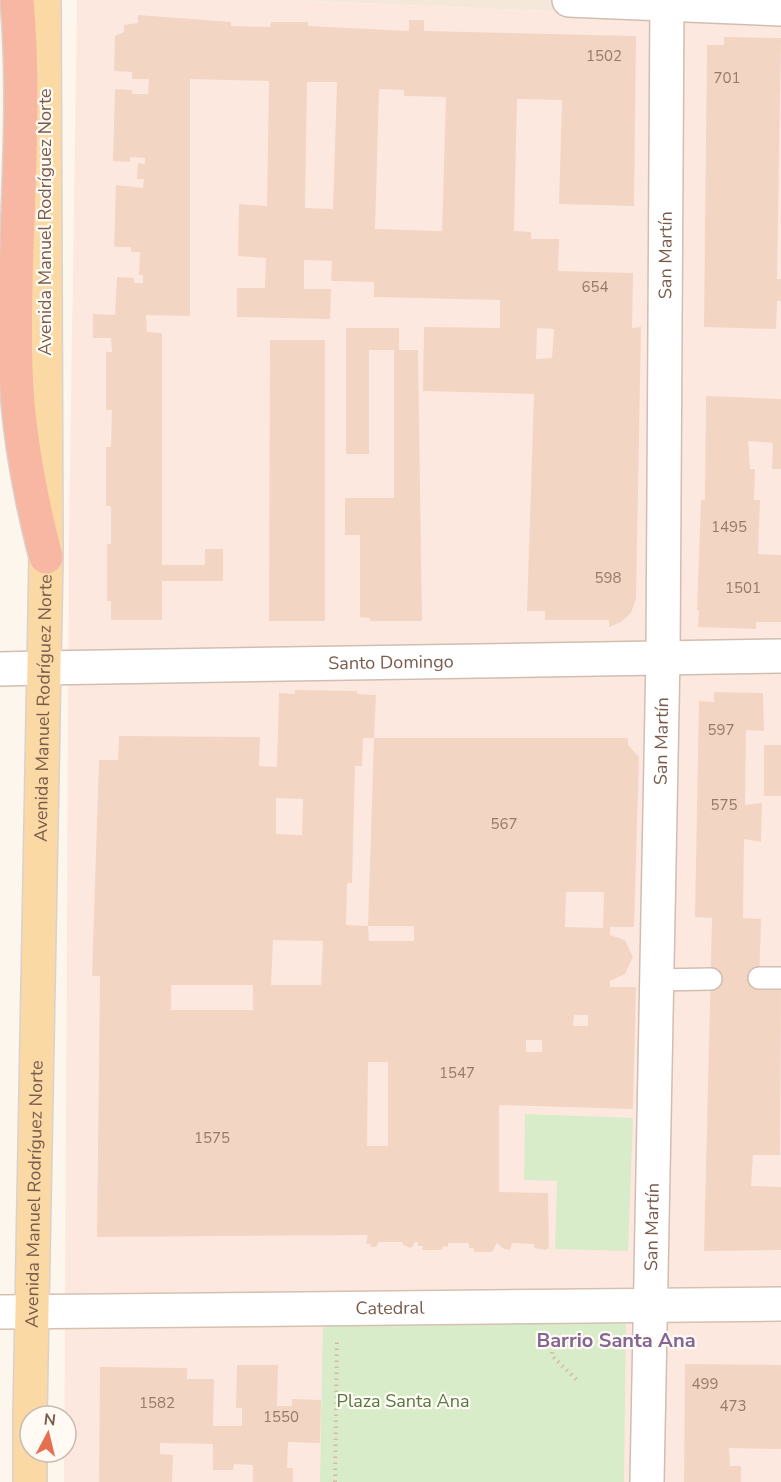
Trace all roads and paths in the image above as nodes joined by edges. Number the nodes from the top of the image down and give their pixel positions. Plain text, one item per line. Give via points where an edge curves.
1 (17, 0) edge
2 (44, 0) edge
3 (569, 0) edge
4 (667, 3) edge
5 (781, 9) edge
6 (46, 557) junction
7 (663, 656) junction
8 (781, 656) edge
9 (42, 668) junction
10 (0, 669) edge
11 (759, 978) dead end
12 (781, 978) edge
13 (711, 979) dead end
14 (656, 980) junction
15 (781, 1304) edge
16 (648, 1306) junction
17 (338, 1308) junction
18 (15, 1312) edge
19 (552, 1356) dead end
20 (579, 1382) dead end
21 (28, 1404) edge
22 (30, 1464) edge
23 (30, 1482) edge
24 (335, 1482) edge
25 (647, 1482) edge

1 - 6 highway via 20,140 16,368 26,479
2 - 6 main road, Avenida Manuel Rodríguez Norte
3 - 4 street
4 - 5 street
4 - 7 street, San Martín
6 - 9 main road, Avenida Manuel Rodríguez Norte
7 - 8 street, Santo Domingo
7 - 9 street, Santo Domingo
7 - 14 street, San Martín
9 - 10 street, Santo Domingo
9 - 18 main road, Avenida Manuel Rodríguez Norte
11 - 12 lane
13 - 14 lane
14 - 16 street, San Martín
15 - 16 street, Catedral
16 - 17 street, Catedral
16 - 25 street, San Martín
17 - 18 street, Catedral
17 - 24 path
18 - 21 main road, Avenida Manuel Rodríguez Norte
19 - 20 path
22 - 23 main road, Avenida Manuel Rodríguez Norte

